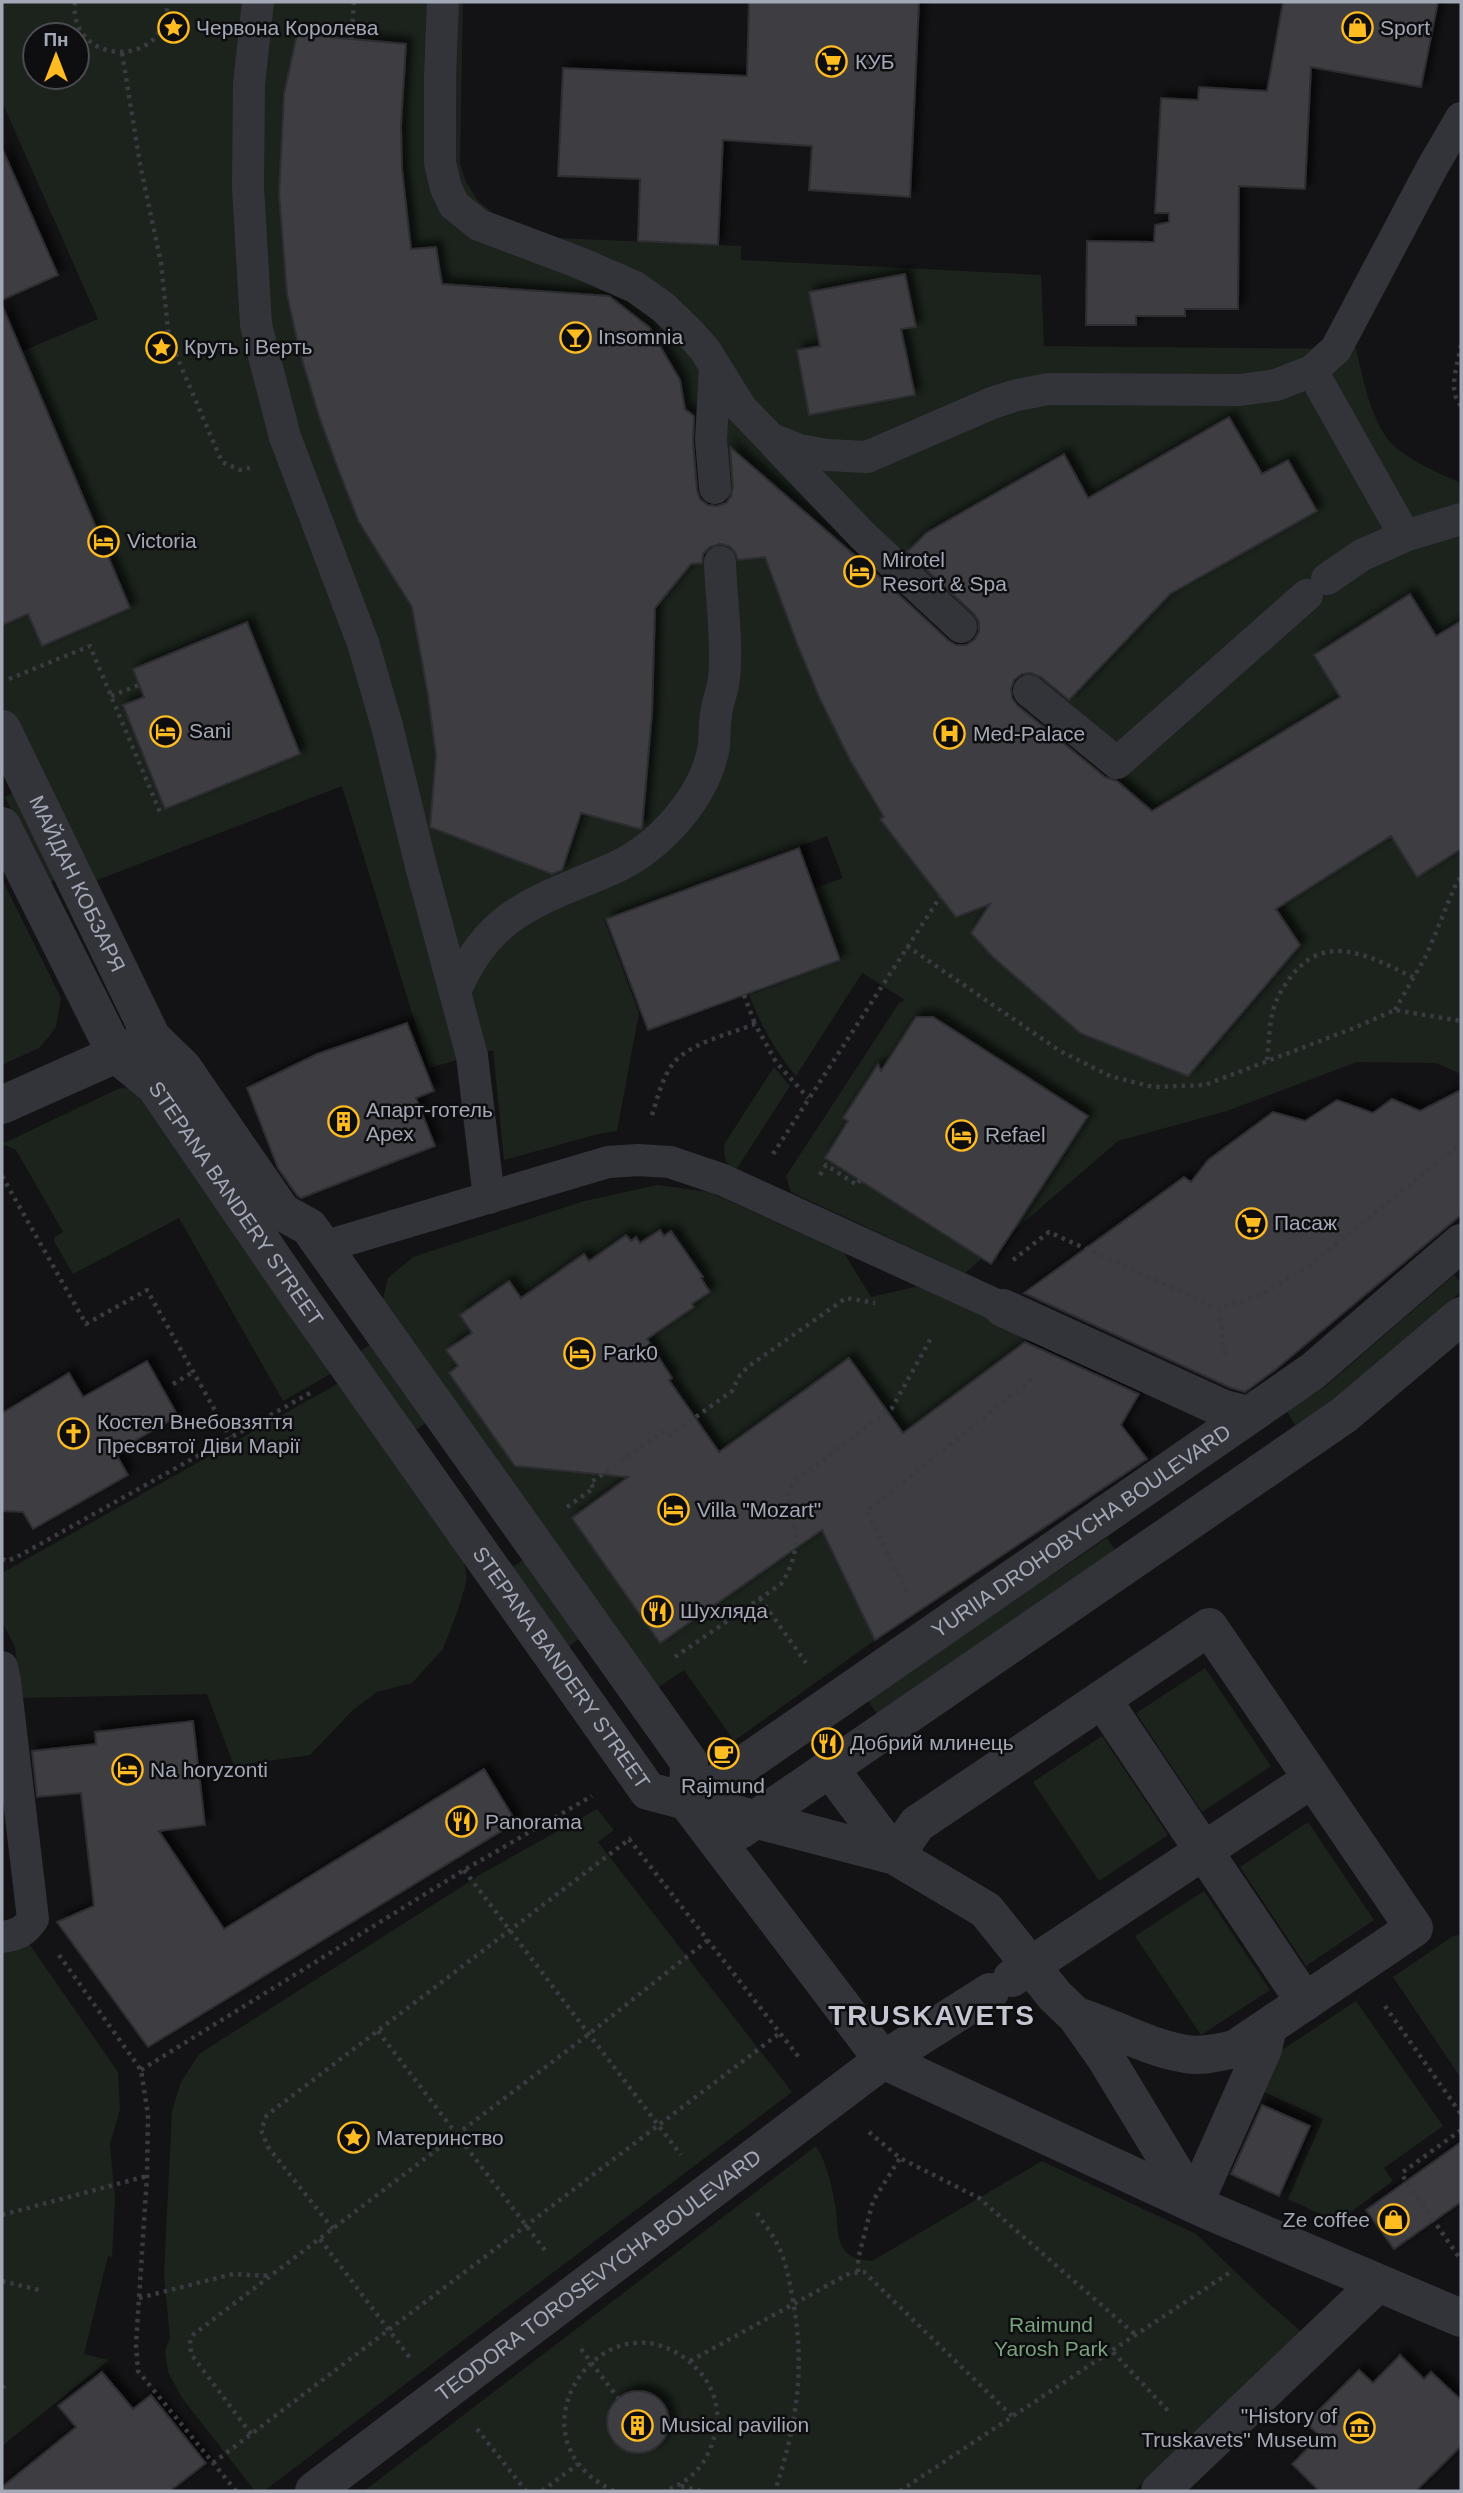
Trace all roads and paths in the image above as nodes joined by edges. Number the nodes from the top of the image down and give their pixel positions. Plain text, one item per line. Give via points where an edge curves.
1 (75, 2) edge
2 (167, 2) edge
3 (258, 2) edge
4 (354, 2) edge
5 (443, 2) edge
6 (351, 39) dead end
7 (122, 53) junction
8 (1461, 118) edge
9 (1461, 345) edge
10 (715, 367) junction
11 (1312, 371) junction
12 (1461, 407) edge
13 (771, 439) junction
14 (240, 470) dead end
15 (715, 488) dead end
16 (1461, 519) edge
17 (1405, 536) junction
18 (720, 562) dead end
19 (961, 627) dead end
20 (2, 682) edge
21 (139, 685) dead end
22 (1028, 691) dead end
23 (111, 696) junction
24 (2, 729) edge
25 (160, 812) dead end
26 (2, 826) edge
27 (1461, 878) edge
28 (940, 897) dead end
29 (907, 946) junction
30 (1414, 978) junction
31 (455, 992) junction
32 (744, 995) dead end
33 (1395, 1010) junction
34 (1461, 1021) edge
35 (755, 1024) junction
36 (152, 1038) junction
37 (106, 1059) junction
38 (1267, 1060) junction
39 (809, 1098) junction
40 (2, 1105) edge
41 (1461, 1143) edge
42 (638, 1160) junction
43 (826, 1165) dead end
44 (2, 1176) edge
45 (860, 1180) dead end
46 (749, 1192) junction
47 (489, 1198) junction
48 (1461, 1244) edge
49 (328, 1245) junction
50 (987, 1300) junction
51 (881, 1303) dead end
52 (1219, 1309) junction
53 (1461, 1315) edge
54 (931, 1338) dead end
55 (1225, 1359) dead end
56 (193, 1372) junction
57 (1047, 1382) dead end
58 (173, 1384) dead end
59 (280, 1410) dead end
60 (1248, 1415) junction
61 (230, 1437) junction
62 (560, 1511) dead end
63 (2, 1559) edge
64 (760, 1598) junction
65 (929, 1636) junction
66 (797, 1650) dead end
67 (2, 1667) edge
68 (630, 1681) junction
69 (1102, 1699) junction
70 (830, 1769) junction
71 (634, 1771) junction
72 (1312, 1779) junction
73 (688, 1803) junction
74 (754, 1821) junction
75 (629, 1839) junction
76 (719, 1845) junction
77 (1204, 1851) junction
78 (895, 1856) junction
79 (464, 1870) junction
80 (33, 1919) junction
81 (510, 1930) junction
82 (2, 1937) edge
83 (708, 1940) junction
84 (1011, 1979) junction
85 (1381, 2000) dead end
86 (1305, 2002) junction
87 (1076, 2016) junction
88 (1268, 2027) junction
89 (378, 2031) junction
90 (780, 2033) junction
91 (589, 2034) junction
92 (883, 2060) junction
93 (141, 2070) junction
94 (831, 2099) junction
95 (1461, 2114) edge
96 (658, 2125) junction
97 (1461, 2130) edge
98 (457, 2134) junction
99 (900, 2158) junction
100 (147, 2176) junction
101 (709, 2192) junction
102 (1194, 2204) junction
103 (755, 2209) dead end
104 (2, 2215) edge
105 (526, 2225) junction
106 (333, 2229) junction
107 (320, 2239) junction
108 (1461, 2260) edge
109 (1236, 2269) dead end
110 (858, 2272) junction
111 (271, 2276) junction
112 (2, 2281) edge
113 (1377, 2284) junction
114 (43, 2291) dead end
115 (577, 2292) junction
116 (139, 2298) junction
117 (794, 2305) junction
118 (1461, 2318) edge
119 (389, 2330) junction
120 (1137, 2336) junction
121 (1113, 2352) junction
122 (591, 2361) junction
123 (690, 2361) junction
124 (7, 2383) dead end
125 (2, 2388) edge
126 (443, 2393) junction
127 (618, 2398) dead end
128 (1014, 2418) junction
129 (251, 2434) junction
130 (1205, 2450) junction
131 (213, 2463) junction
132 (579, 2464) junction
133 (680, 2485) junction
134 (236, 2491) edge
135 (314, 2491) edge
136 (526, 2491) edge
137 (542, 2491) edge
138 (614, 2491) edge
139 (665, 2491) edge
140 (701, 2491) edge
141 (775, 2491) edge
142 (900, 2491) edge
143 (1160, 2491) edge

1 - 7 path via 76,21 83,34 107,51
2 - 7 path via 160,33 150,43
3 - 31 lane via 249,84 248,187 256,325 285,436 363,643
4 - 6 path
5 - 10 lane via 440,163 454,205 479,225 635,288 690,333
7 - 14 path via 168,330 222,462
8 - 11 lane via 1336,349
9 - 12 path via 1453,387
10 - 13 lane via 741,408
10 - 15 lane via 710,440
11 - 13 lane via 1276,385 1240,390 1049,389 1017,395 867,457 799,450
11 - 17 lane
13 - 19 lane via 863,536
16 - 17 lane
17 - 22 lane via 1362,555 1317,587 1117,763
18 - 31 lane via 724,678 714,747 699,787 680,815 642,852 509,918 466,964
20 - 23 path via 90,646
21 - 23 path
23 - 25 path
24 - 36 street, МАЙДАН КОБЗАРЯ
26 - 37 street, МАЙДАН КОБЗАРЯ
27 - 30 path
28 - 29 path
29 - 38 path via 1060,1051 1110,1076 1153,1087 1205,1085
29 - 39 path
30 - 33 path
30 - 38 path via 1368,956 1340,950 1302,962 1273,1008
31 - 47 lane via 472,1056
32 - 35 path
33 - 34 path
33 - 38 path
35 - 39 path via 776,1062
35 - 42 path via 689,1049 672,1064
36 - 37 street
36 - 49 street, STEPANA BANDERY STREET via 183,1068 282,1212 309,1227
37 - 40 street
37 - 71 street, STEPANA BANDERY STREET via 155,1086
39 - 46 path
41 - 52 path via 1311,1264 1258,1296
42 - 46 lane via 670,1162
42 - 47 lane via 608,1162
43 - 45 path via 857,1185
44 - 56 path via 86,1324 147,1290
46 - 50 lane
47 - 49 lane
48 - 60 street, YURIIA DROHOBYCHA BOULEVARD via 1313,1371
49 - 68 street, STEPANA BANDERY STREET
50 - 52 path via 1049,1232
50 - 60 street via 1224,1409
51 - 62 path via 846,1298 749,1366 732,1391 667,1437 663,1432 590,1483 594,1488
52 - 55 path
53 - 70 street via 1344,1415
54 - 64 path via 892,1408 789,1489 793,1561 781,1584
56 - 58 path
56 - 61 path
57 - 65 path via 1035,1376 867,1511
59 - 61 path
60 - 65 street, YURIIA DROHOBYCHA BOULEVARD
61 - 63 path via 17,1557
64 - 66 path
64 - 68 path via 680,1655 657,1661
65 - 73 street, YURIIA DROHOBYCHA BOULEVARD
67 - 80 lane
68 - 73 street, STEPANA BANDERY STREET via 689,1762
69 - 72 street via 1209,1627
69 - 77 street
69 - 78 street via 917,1824
70 - 74 street
70 - 78 street
71 - 73 street, STEPANA BANDERY STREET via 648,1791
71 - 79 path
72 - 77 street, TEODORA TOROSEVYCHA BOULEVARD
72 - 86 street via 1414,1928
73 - 74 street
73 - 75 path
73 - 76 street
74 - 76 street
74 - 78 street
75 - 81 path
75 - 83 path
76 - 92 street
77 - 84 street, TEODORA TOROSEVYCHA BOULEVARD
77 - 86 street
78 - 84 street via 986,1910
79 - 81 path
79 - 93 path
80 - 82 lane via 18,1936
80 - 93 path
81 - 89 path
81 - 91 path
83 - 90 path
83 - 91 path
84 - 87 street via 1055,1996
84 - 92 street, TEODORA TOROSEVYCHA BOULEVARD
85 - 95 path
86 - 88 street
87 - 88 street via 1187,2055 1235,2049
87 - 102 street
88 - 102 street via 1263,2049
89 - 98 path
89 - 106 path via 267,2115 261,2130 268,2147
90 - 94 path
90 - 96 path
91 - 96 path
91 - 98 path
92 - 94 street, TEODORA TOROSEVYCHA BOULEVARD
92 - 102 street
93 - 100 path via 148,2115
94 - 99 path
94 - 101 street, TEODORA TOROSEVYCHA BOULEVARD
96 - 101 path
96 - 105 path
97 - 108 path via 1402,2175
98 - 105 path
98 - 106 path
99 - 110 path via 873,2201
99 - 120 path via 979,2198
100 - 104 path
100 - 116 path
101 - 115 street, TEODORA TOROSEVYCHA BOULEVARD
102 - 113 street
103 - 117 path via 777,2242
105 - 115 path
105 - 119 path
106 - 107 path
107 - 111 path
107 - 119 path
109 - 120 path
110 - 117 path
110 - 128 path via 868,2274
111 - 116 path via 233,2274
111 - 129 path via 190,2340 191,2354
112 - 114 path
113 - 118 street
113 - 130 street
115 - 126 street, TEODORA TOROSEVYCHA BOULEVARD
116 - 131 path via 138,2371
117 - 123 path
117 - 141 path via 800,2352 798,2403
119 - 126 path
119 - 129 path
120 - 121 path
121 - 128 path
121 - 130 path
122 - 123 path via 612,2348 637,2343 663,2346
122 - 127 path
122 - 132 path via 567,2399 564,2421 568,2444
123 - 133 path via 715,2398 718,2422 700,2470
124 - 125 path
126 - 135 street, TEODORA TOROSEVYCHA BOULEVARD
126 - 136 path
128 - 142 path
129 - 131 path
130 - 143 street
131 - 134 path
132 - 137 path
132 - 138 path via 594,2480
133 - 139 path
133 - 140 path

